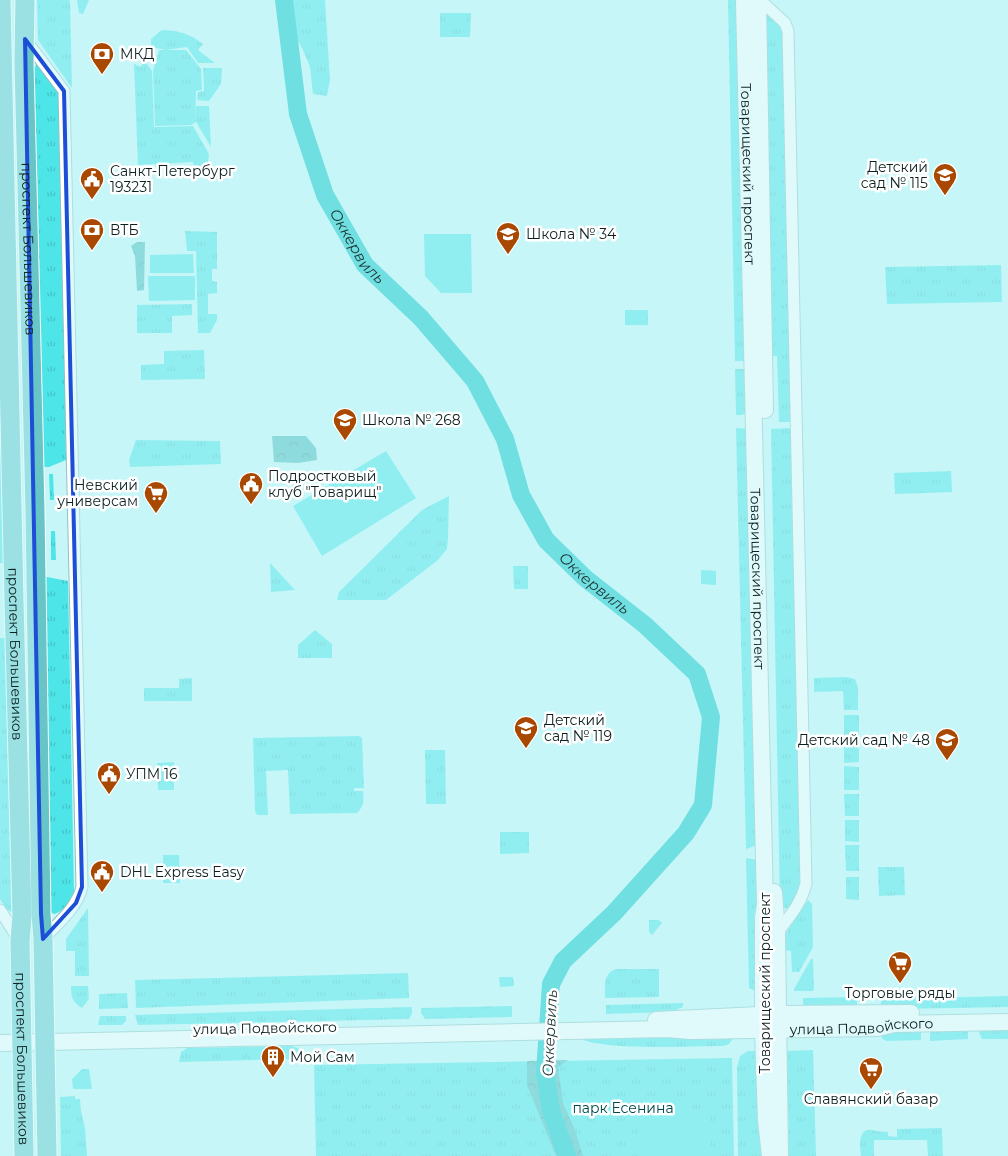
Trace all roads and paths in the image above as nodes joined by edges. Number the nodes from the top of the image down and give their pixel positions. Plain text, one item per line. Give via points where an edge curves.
1 (1, 0) edge
2 (24, 0) edge
3 (744, 0) edge
4 (759, 0) edge
5 (1, 30) edge
6 (25, 39) junction
7 (0, 910) edge
8 (777, 933) junction
9 (43, 939) junction
10 (20, 941) junction
11 (1008, 1012) edge
12 (771, 1022) junction
13 (1008, 1022) edge
14 (0, 1034) edge
15 (45, 1037) junction
16 (22, 1038) junction
17 (0, 1043) edge
18 (21, 1151) edge
19 (47, 1156) edge
20 (770, 1156) edge
21 (780, 1156) edge

1 - 5 main road, проспект Большевиков
2 - 6 main road, проспект Большевиков
3 - 12 street, Товарищеский проспект via 763,918
4 - 8 street, Товарищеский проспект
4 - 8 street via 785,23 788,31 806,884 803,896
5 - 10 main road, проспект Большевиков via 22,916
6 - 9 main road, проспект Большевиков
6 - 9 street via 64,91 82,887 76,903
7 - 10 street
8 - 12 street, Товарищеский проспект
9 - 15 main road, проспект Большевиков
10 - 16 main road, проспект Большевиков
11 - 12 street, улица Подвойского
12 - 13 street, улица Подвойского via 878,1028 894,1024
12 - 15 street, улица Подвойского via 666,1020 567,1026
12 - 20 street, Товарищеский проспект via 766,1120
12 - 21 street, Товарищеский проспект
14 - 16 street, улица Подвойского
15 - 16 street, улица Подвойского
15 - 19 main road, проспект Большевиков
16 - 17 street, улица Подвойского
16 - 18 main road, проспект Большевиков

